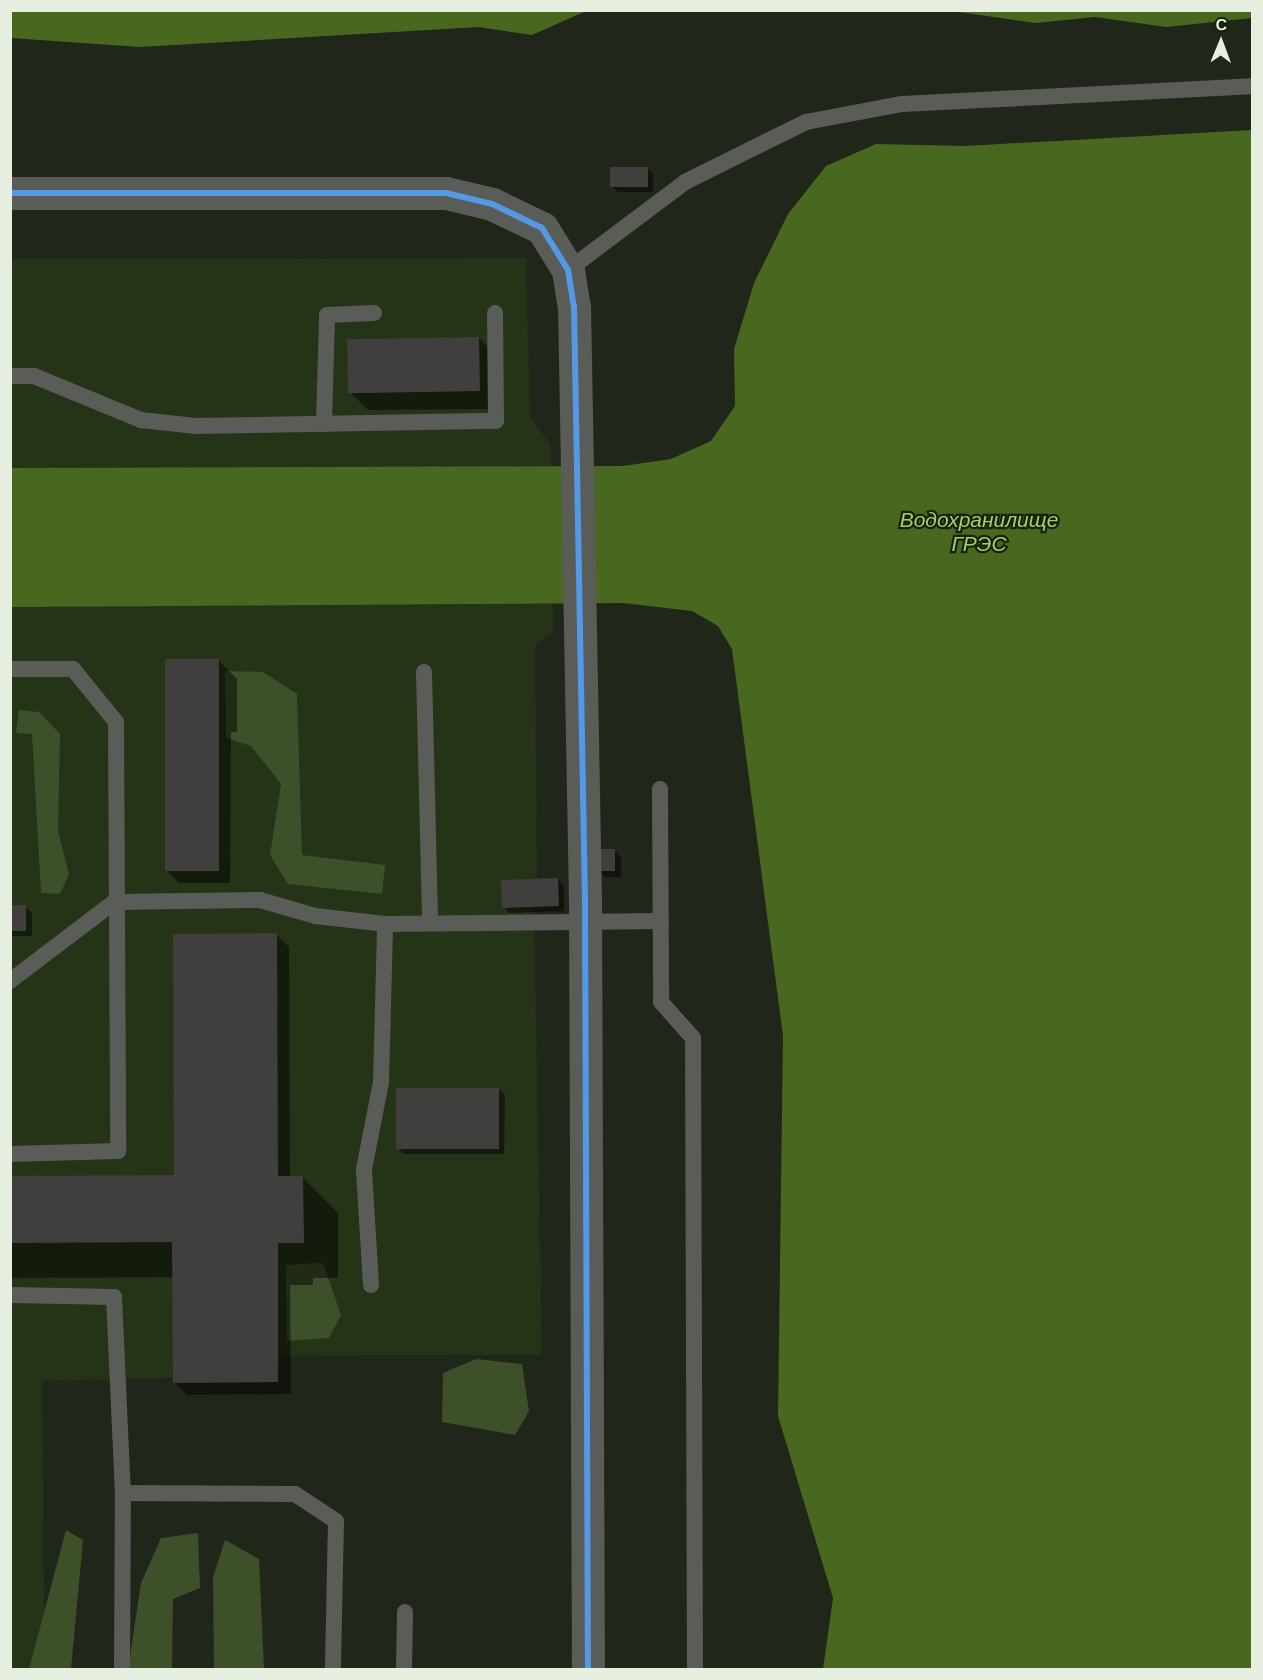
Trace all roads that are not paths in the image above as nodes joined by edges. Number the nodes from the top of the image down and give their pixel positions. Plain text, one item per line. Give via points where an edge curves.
1 (1252, 86) edge
2 (10, 193) edge
3 (568, 270) junction
4 (374, 313) dead end
5 (495, 314) dead end
6 (10, 376) edge
7 (324, 424) junction
8 (10, 669) edge
9 (424, 672) dead end
10 (660, 789) dead end
11 (114, 902) junction
12 (661, 921) junction
13 (430, 923) junction
14 (585, 923) junction
15 (385, 924) junction
16 (10, 981) edge
17 (10, 1154) edge
18 (371, 1285) dead end
19 (10, 1295) edge
20 (123, 1493) junction
21 (405, 1612) dead end
22 (122, 1670) edge
23 (333, 1670) edge
24 (404, 1670) edge
25 (588, 1670) edge
26 (695, 1670) edge

1 - 3 lane via 902,104 806,122 685,182
2 - 3 street via 446,193 492,204 542,228
3 - 14 street via 574,306
4 - 7 lane via 327,315
5 - 7 lane via 496,421
6 - 7 lane via 34,376 141,420 196,426
8 - 11 lane via 73,669 116,722
9 - 13 lane
10 - 12 lane
11 - 15 lane via 260,900 315,916
11 - 16 lane
11 - 17 lane via 118,1151
12 - 14 lane
12 - 26 lane via 661,1002 693,1038
13 - 14 lane
13 - 15 lane
14 - 25 street
15 - 18 lane via 381,1082 364,1169
19 - 20 lane via 114,1297
20 - 22 lane
20 - 23 lane via 295,1494 336,1521
21 - 24 lane

